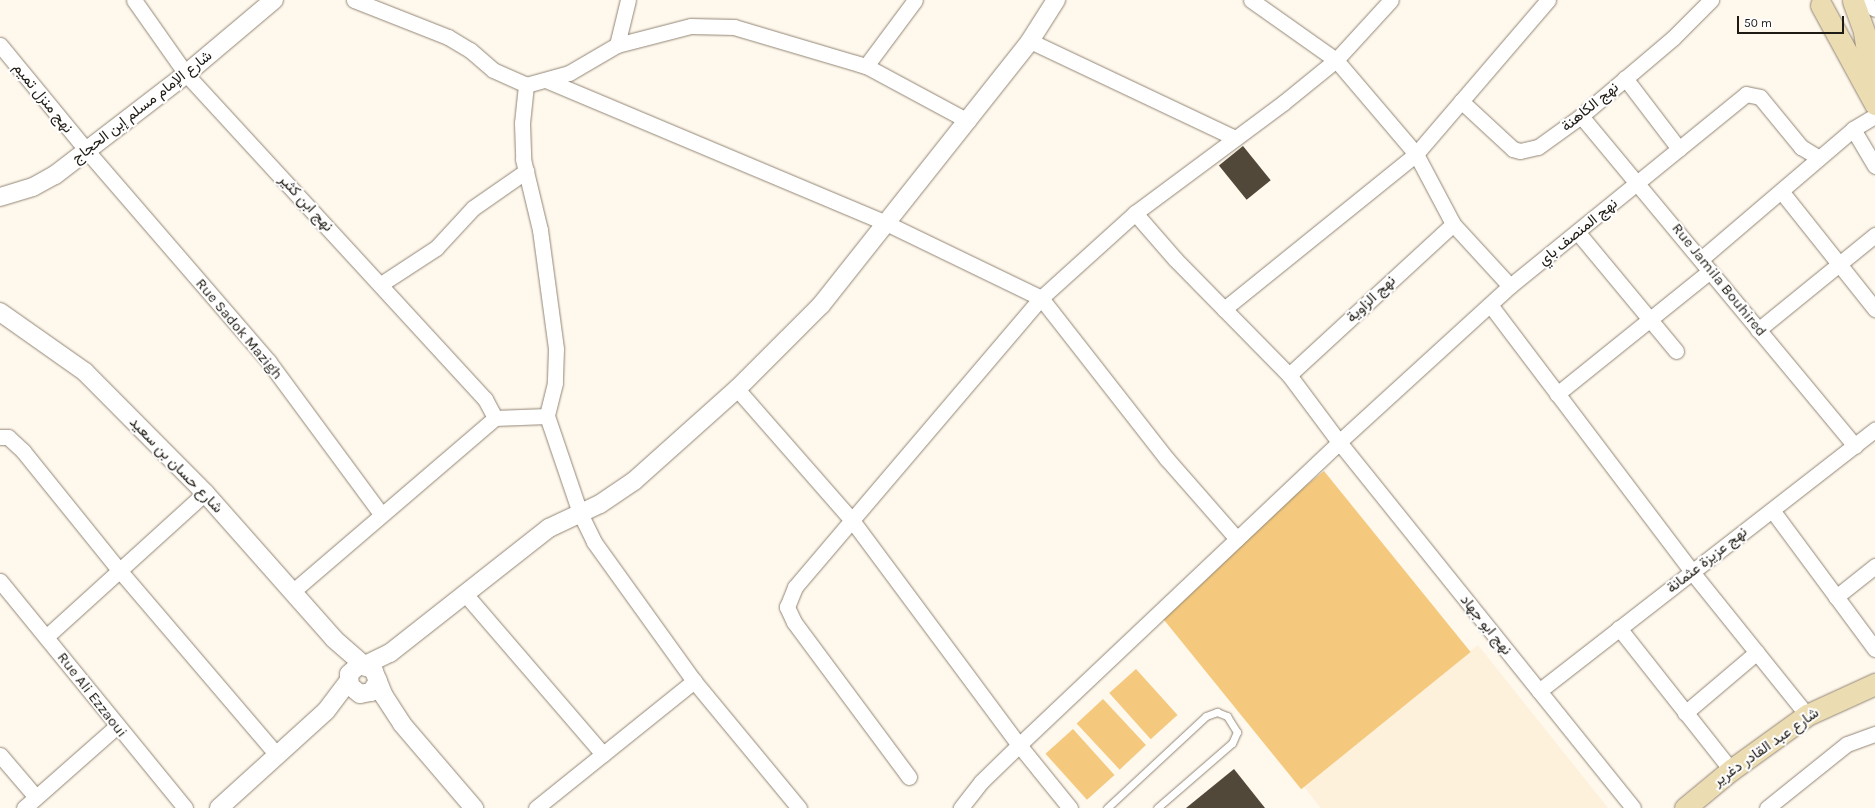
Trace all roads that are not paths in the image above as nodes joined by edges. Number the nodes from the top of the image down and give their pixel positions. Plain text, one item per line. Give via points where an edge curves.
1 (134, 0) edge
2 (274, 0) edge
3 (354, 0) edge
4 (628, 0) edge
5 (915, 0) edge
6 (1056, 0) edge
7 (1250, 0) edge
8 (1391, 0) edge
9 (1548, 0) edge
10 (1712, 0) edge
11 (1855, 0) edge
12 (1818, 2) edge
13 (1875, 9) edge
14 (1030, 41) junction
15 (617, 45) junction
16 (1, 48) edge
17 (1336, 60) junction
18 (866, 66) junction
19 (186, 74) junction
20 (1624, 78) junction
21 (546, 80) junction
22 (526, 85) junction
23 (1462, 101) junction
24 (1875, 107) edge
25 (1581, 116) junction
26 (968, 121) junction
27 (1853, 129) junction
28 (1235, 138) junction
29 (1679, 149) junction
30 (87, 151) junction
31 (1416, 154) junction
32 (1819, 158) junction
33 (1875, 166) edge
34 (526, 171) junction
35 (1639, 182) junction
36 (1781, 191) junction
37 (0, 198) edge
38 (1135, 213) junction
39 (886, 223) junction
40 (1453, 224) junction
41 (1579, 234) junction
42 (1875, 234) edge
43 (1706, 265) junction
44 (1838, 265) junction
45 (381, 284) junction
46 (1510, 286) junction
47 (1042, 298) junction
48 (1491, 306) junction
49 (1224, 309) junction
50 (1875, 309) edge
51 (0, 312) edge
52 (1652, 320) junction
53 (1758, 330) junction
54 (1676, 351) dead end
55 (1289, 375) junction
56 (737, 389) junction
57 (1558, 394) junction
58 (547, 416) junction
59 (495, 418) junction
60 (1875, 429) edge
61 (0, 437) edge
62 (1339, 442) junction
63 (1855, 446) junction
64 (205, 493) junction
65 (1772, 510) junction
66 (580, 513) junction
67 (381, 514) junction
68 (851, 519) junction
69 (1237, 539) junction
70 (1875, 566) edge
71 (120, 571) junction
72 (1692, 572) junction
73 (0, 581) edge
74 (292, 592) junction
75 (466, 595) junction
76 (1836, 597) junction
77 (1619, 628) junction
78 (46, 637) junction
79 (334, 639) junction
80 (1875, 649) edge
81 (1757, 652) junction
82 (371, 672) junction
83 (694, 681) junction
84 (1875, 684) edge
85 (355, 687) junction
86 (1539, 691) junction
87 (1685, 713) junction
88 (1807, 715) junction
89 (402, 724) junction
90 (116, 727) junction
91 (1875, 734) edge
92 (1019, 745) junction
93 (602, 754) junction
94 (0, 755) edge
95 (277, 755) junction
96 (1730, 770) junction
97 (909, 777) dead end
98 (36, 797) junction
99 (24, 808) edge
100 (185, 808) edge
101 (219, 808) edge
102 (474, 808) edge
103 (536, 808) edge
104 (799, 808) edge
105 (961, 808) edge
106 (1070, 808) edge
107 (1107, 808) edge
108 (1158, 808) edge
109 (1633, 808) edge
110 (1685, 808) edge
111 (1767, 808) edge

1 - 19 street, نهج ابن كثير
2 - 19 street, شارع اﻹمام مسلم إبن الحجاج
3 - 22 street via 448,37 470,50 493,70
4 - 15 street
5 - 18 street
6 - 14 street
7 - 17 street
8 - 17 street
9 - 23 street
10 - 20 street, نهج الكاهنة
11 - 12 main road via 1838,7
11 - 13 street
11 - 24 main road via 1864,32
12 - 24 main road
14 - 26 street
14 - 28 street
15 - 18 street via 691,26 734,27
15 - 21 street via 569,73
16 - 30 street, نهج منزل تميم
17 - 28 street
17 - 31 street
18 - 26 street
19 - 30 street, شارع اﻹمام مسلم إبن الحجاج
19 - 45 street, نهج ابن كثير
20 - 25 street, نهج الكاهنة
20 - 29 street
21 - 22 street
21 - 39 street
22 - 34 street via 521,142
23 - 25 street, نهج الكاهنة via 1508,145 1520,151 1538,147
23 - 31 street
24 - 27 street
25 - 35 street, Rue Jamila Bouhired
26 - 39 street
27 - 32 street
27 - 33 street
28 - 38 street
29 - 32 street, نهج المنصف باي via 1746,94 1750,94 1765,101 1801,147
29 - 35 street, نهج المنصف باي
30 - 37 street, شارع اﻹمام مسلم إبن الحجاج via 55,175 33,187
30 - 67 street, Rue Sadok Mazigh via 269,362
31 - 40 street
31 - 49 street
32 - 36 street
34 - 45 street via 473,208 436,248
34 - 58 street via 540,230 556,349 557,366
35 - 41 street, نهج المنصف باي
35 - 43 street, Rue Jamila Bouhired
36 - 43 street
36 - 44 street
38 - 47 street
38 - 49 street, نهج ابو جهاد
39 - 47 street
39 - 56 street via 821,305
40 - 46 street
40 - 55 street, نهج الزاوية
41 - 46 street, نهج المنصف باي
41 - 52 street
42 - 44 street
43 - 52 street
43 - 53 street, Rue Jamila Bouhired
44 - 50 street
44 - 53 street
45 - 59 street, نهج ابن كثير via 485,399
46 - 48 street, نهج المنصف باي
47 - 68 street
47 - 69 street via 1139,424
48 - 57 street
48 - 62 street, نهج المنصف باي
49 - 55 street, نهج ابو جهاد
51 - 64 street, شارع حسان بن سعيد via 84,372
52 - 54 street
52 - 57 street
53 - 63 street, Rue Jamila Bouhired
55 - 62 street, نهج ابو جهاد
56 - 66 street via 634,481 600,504
56 - 68 street
57 - 72 street
58 - 59 street
58 - 66 street
59 - 67 street
60 - 63 street, نهج عزيزة عثمانة
61 - 71 street via 8,437 23,451
62 - 69 street, نهج المنصف باي
62 - 86 street, نهج ابو جهاد
63 - 65 street, نهج عزيزة عثمانة
64 - 71 street
64 - 74 street, شارع حسان بن سعيد
65 - 72 street, نهج عزيزة عثمانة
65 - 76 street
66 - 75 street via 549,528
66 - 83 street via 594,542
67 - 74 street
68 - 92 street
68 - 97 street via 795,587 787,607 794,622
69 - 92 street, نهج المنصف باي
70 - 76 street
71 - 78 street
71 - 95 street
72 - 77 street, نهج عزيزة عثمانة
72 - 81 street
73 - 78 street, Rue Ali Ezzaoui
74 - 79 street, شارع حسان بن سعيد
75 - 82 street via 390,654
75 - 93 street
76 - 80 street
77 - 86 street, نهج عزيزة عثمانة
77 - 87 street
78 - 90 street, Rue Ali Ezzaoui
79 - 82 street, شارع حسان بن سعيد
79 - 85 street, شارع حسان بن سعيد
81 - 87 street
81 - 88 street
82 - 85 street via 374,689
82 - 85 street via 354,667
82 - 89 street, شارع حسان بن سعيد
83 - 93 street
83 - 104 street via 736,728
84 - 88 main road, شارع عبد القادر دغرير
85 - 89 street, شارع حسان بن سعيد
85 - 95 street
86 - 109 street, نهج ابو جهاد
87 - 96 street
88 - 96 main road, شارع عبد القادر دغرير
89 - 102 street, شارع حسان بن سعيد
90 - 98 street
90 - 100 street, Rue Ali Ezzaoui
91 - 111 street via 1847,744
92 - 105 street, نهج المنصف باي via 982,782
92 - 106 street
93 - 103 street
94 - 98 street
95 - 101 street
96 - 110 main road, شارع عبد القادر دغرير
98 - 99 street
107 - 108 lane via 1206,716 1217,712 1227,716 1237,732 1232,743

